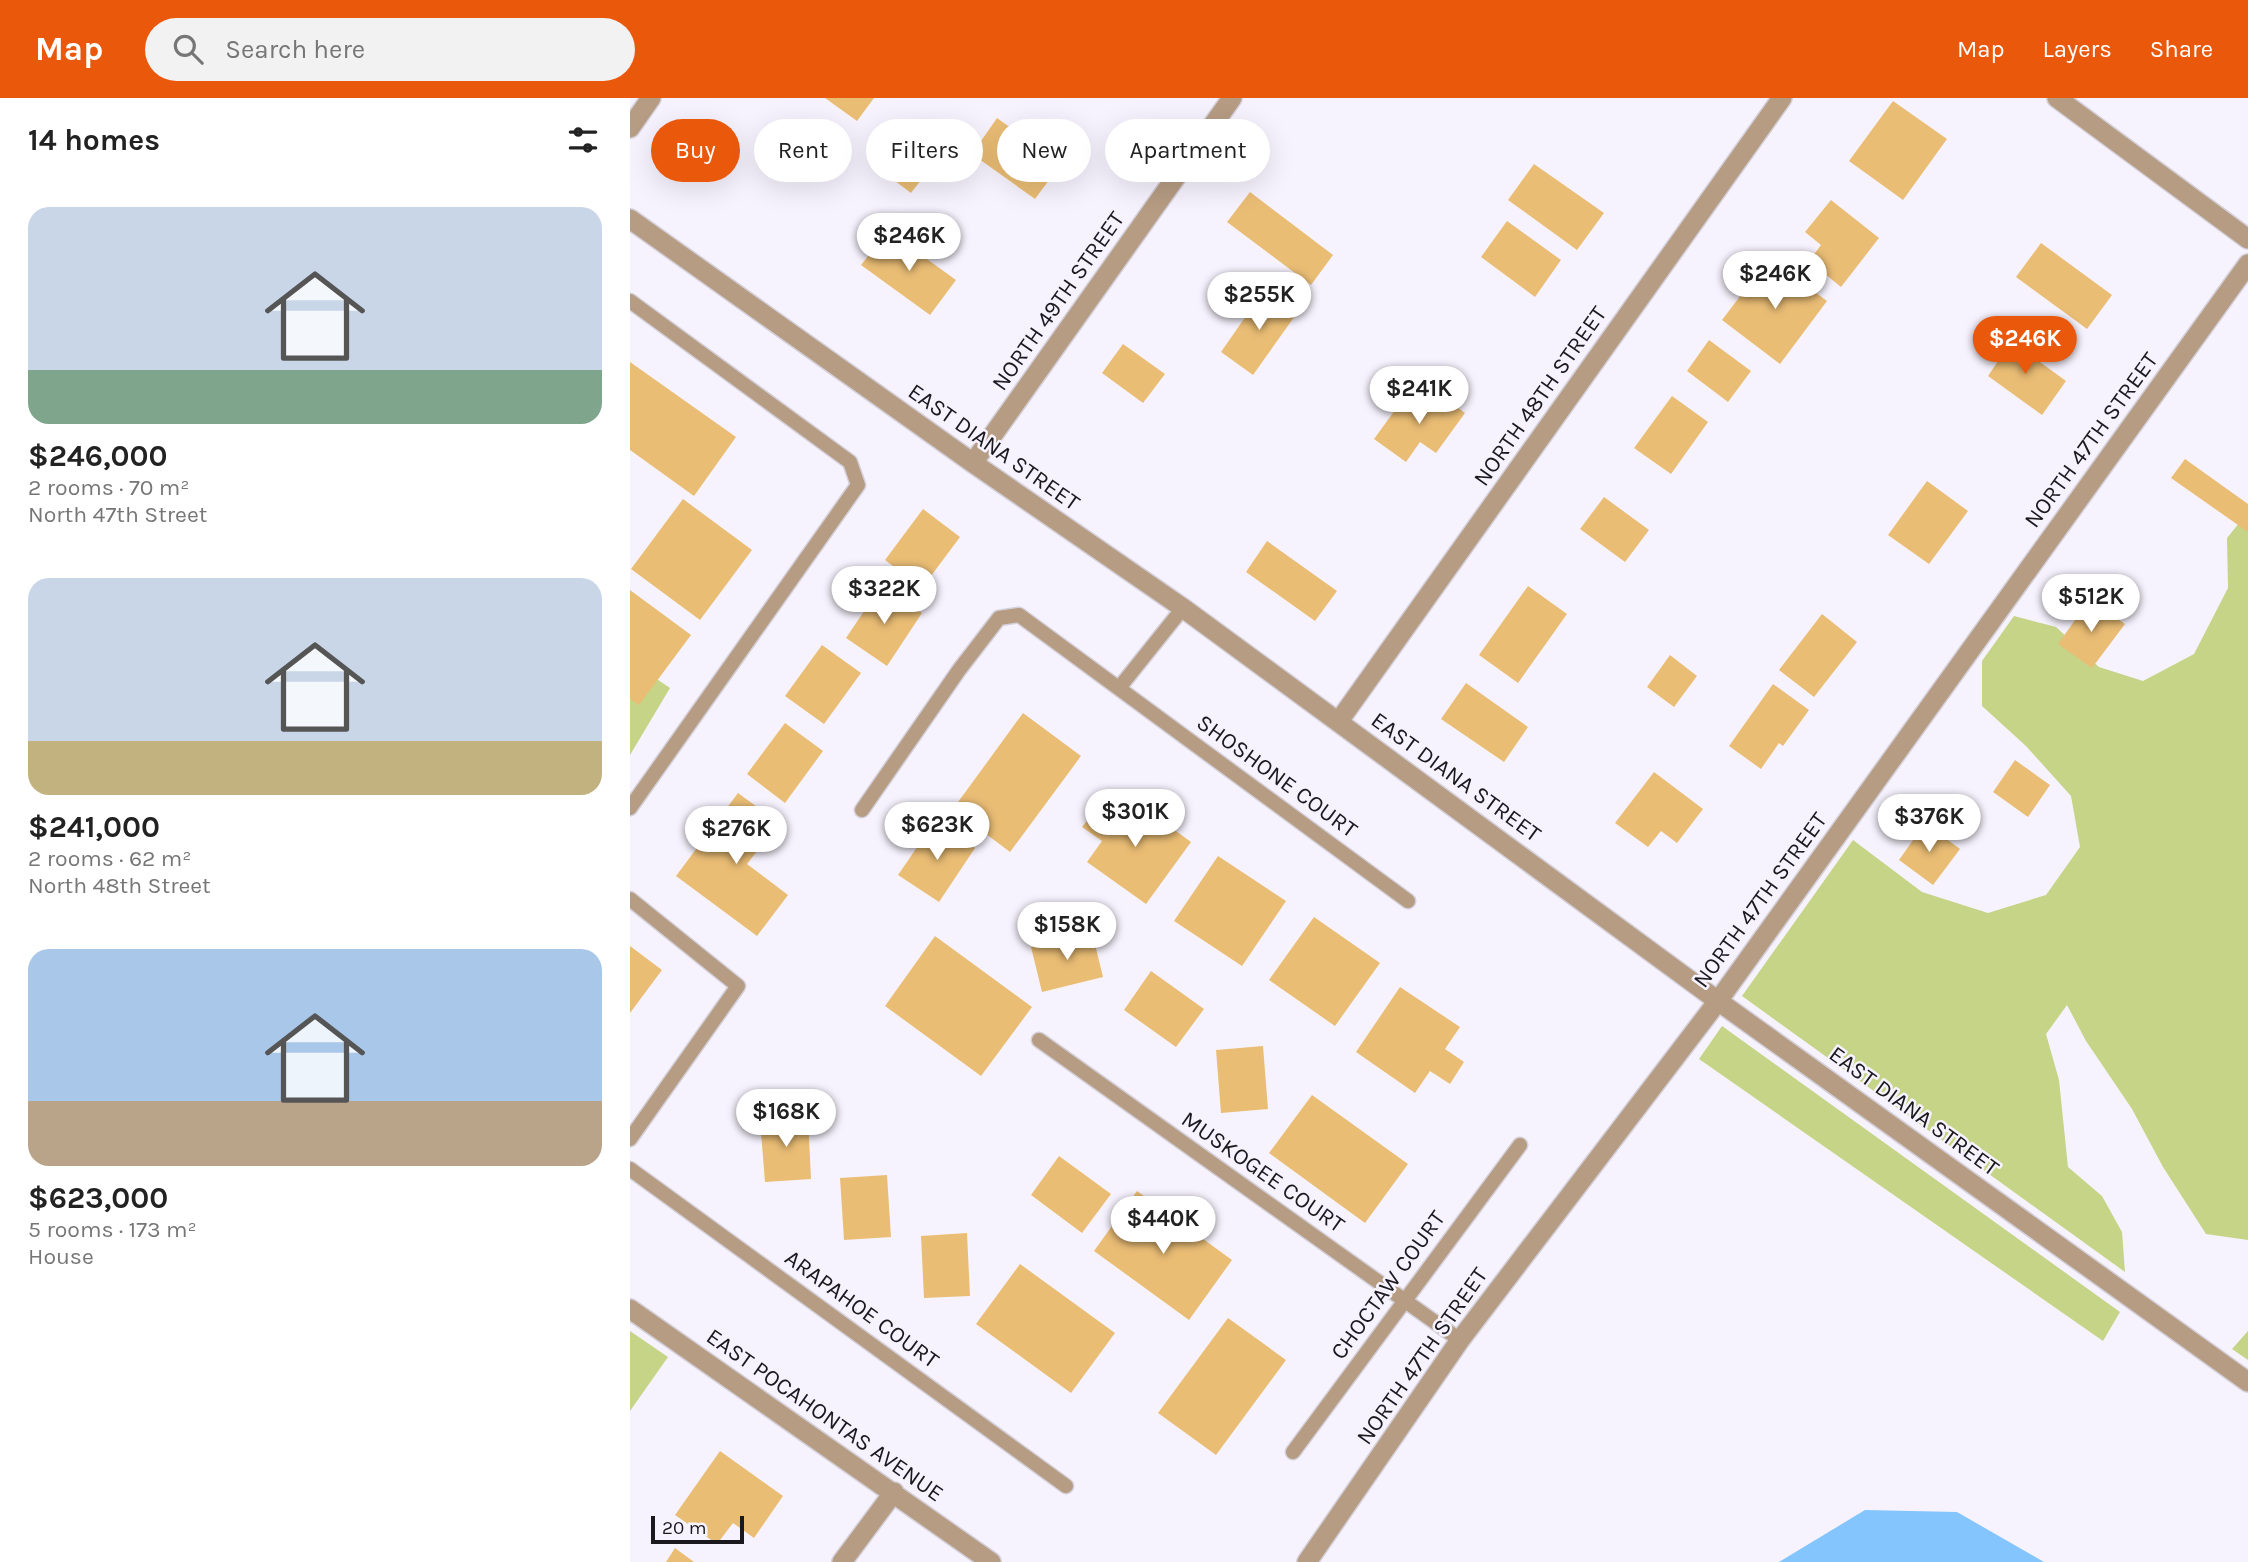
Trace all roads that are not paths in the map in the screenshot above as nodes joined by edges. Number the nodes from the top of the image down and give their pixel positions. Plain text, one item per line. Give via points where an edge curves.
1 (651, 98) edge
2 (1232, 98) edge
3 (1782, 98) edge
4 (2057, 98) edge
5 (630, 128) edge
6 (630, 219) edge
7 (2248, 239) edge
8 (2248, 264) edge
9 (630, 301) edge
10 (973, 463) junction
11 (1183, 608) junction
12 (1119, 688) junction
13 (1339, 722) junction
14 (630, 808) edge
15 (862, 810) dead end
16 (630, 899) edge
17 (1408, 901) dead end
18 (1718, 1001) junction
19 (1039, 1040) dead end
20 (630, 1139) edge
21 (1520, 1145) dead end
22 (630, 1169) edge
23 (1405, 1301) junction
24 (630, 1309) edge
25 (1460, 1340) junction
26 (2248, 1382) edge
27 (1293, 1452) dead end
28 (1066, 1486) dead end
29 (894, 1492) junction
30 (842, 1562) edge
31 (991, 1562) edge
32 (1307, 1562) edge

1 - 5 street
2 - 10 street, NORTH 49TH STREET
3 - 13 street, NORTH 48TH STREET
4 - 7 street
6 - 10 street, EAST DIANA STREET
8 - 18 street, NORTH 47TH STREET
9 - 14 lane via 850,462 858,485
10 - 11 street, EAST DIANA STREET
11 - 12 lane
11 - 13 street, EAST DIANA STREET
12 - 15 lane, SHOSHONE COURT via 1019,615 999,618
12 - 17 lane, SHOSHONE COURT
13 - 18 street, EAST DIANA STREET
16 - 20 lane via 738,986
18 - 25 street, NORTH 47TH STREET
18 - 26 street, EAST DIANA STREET
19 - 23 lane, MUSKOGEE COURT
21 - 23 lane, CHOCTAW COURT
22 - 28 lane, ARAPAHOE COURT
23 - 25 lane, MUSKOGEE COURT
23 - 27 lane, CHOCTAW COURT
24 - 29 street, EAST POCAHONTAS AVENUE
25 - 32 street, NORTH 47TH STREET
29 - 30 street
29 - 31 street, EAST POCAHONTAS AVENUE

